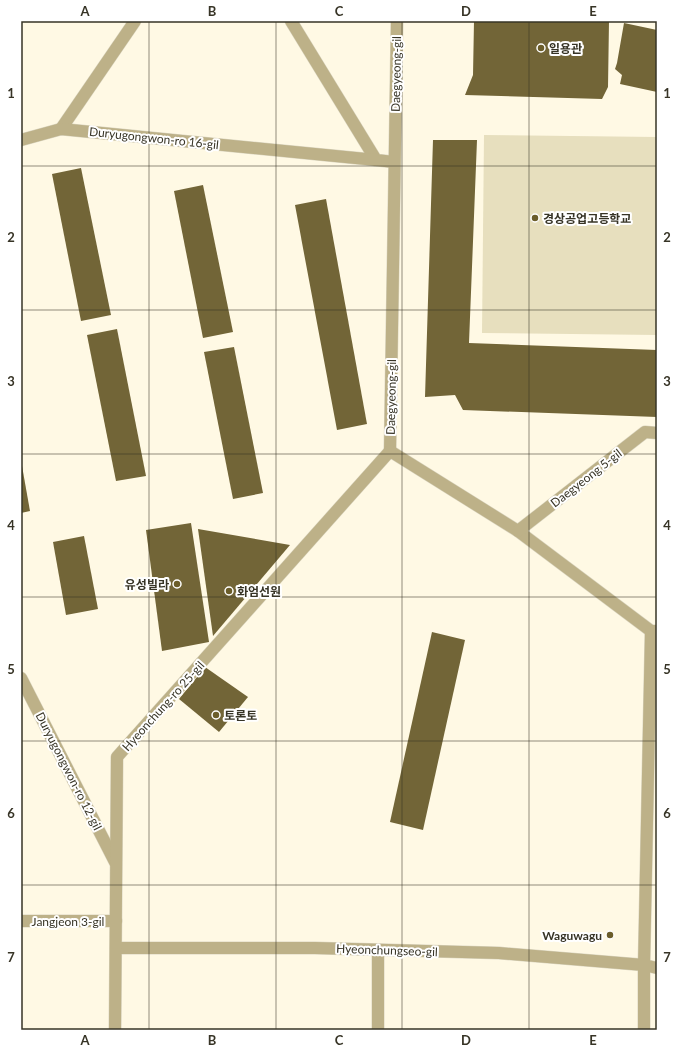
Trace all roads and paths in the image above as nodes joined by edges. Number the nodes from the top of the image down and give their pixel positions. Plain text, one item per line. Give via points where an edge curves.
1 (135, 21) edge
2 (291, 21) edge
3 (397, 21) edge
4 (62, 129) junction
5 (21, 140) edge
6 (376, 160) junction
7 (394, 162) junction
8 (657, 433) edge
9 (390, 451) junction
10 (518, 531) junction
11 (654, 631) edge
12 (21, 678) edge
13 (116, 865) junction
14 (651, 898) edge
15 (21, 921) edge
16 (116, 921) junction
17 (116, 948) junction
18 (378, 950) junction
19 (644, 965) junction
20 (657, 968) edge
21 (115, 1030) edge
22 (378, 1030) edge
23 (644, 1030) edge

1 - 4 street
2 - 6 street
3 - 7 street, Daegyeong-gil
4 - 5 street
4 - 6 street, Duryugongwon-ro 16-gil
6 - 7 street, Duryugongwon-ro 16-gil
7 - 9 street, Daegyeong-gil
8 - 10 street, Daegyeong 5-gil via 645,432
9 - 10 street, Daegyeong-gil
9 - 13 street, Hyeonchung-ro 25-gil via 117,757
10 - 11 street, Daegyeong-gil
11 - 14 street
12 - 13 street, Duryugongwon-ro 12-gil
13 - 16 street, Hyeonchung-ro 25-gil
14 - 19 street
15 - 16 street, Jangjeon 3-gil
16 - 17 street, Hyeonchung-ro 25-gil
17 - 18 street, Hyeonchungseo-gil
17 - 21 street, Hyeonchung-ro 25-gil
18 - 19 street, Hyeonchungseo-gil via 498,953
18 - 22 street
19 - 20 street, Hyeonchungseo-gil
19 - 23 street

